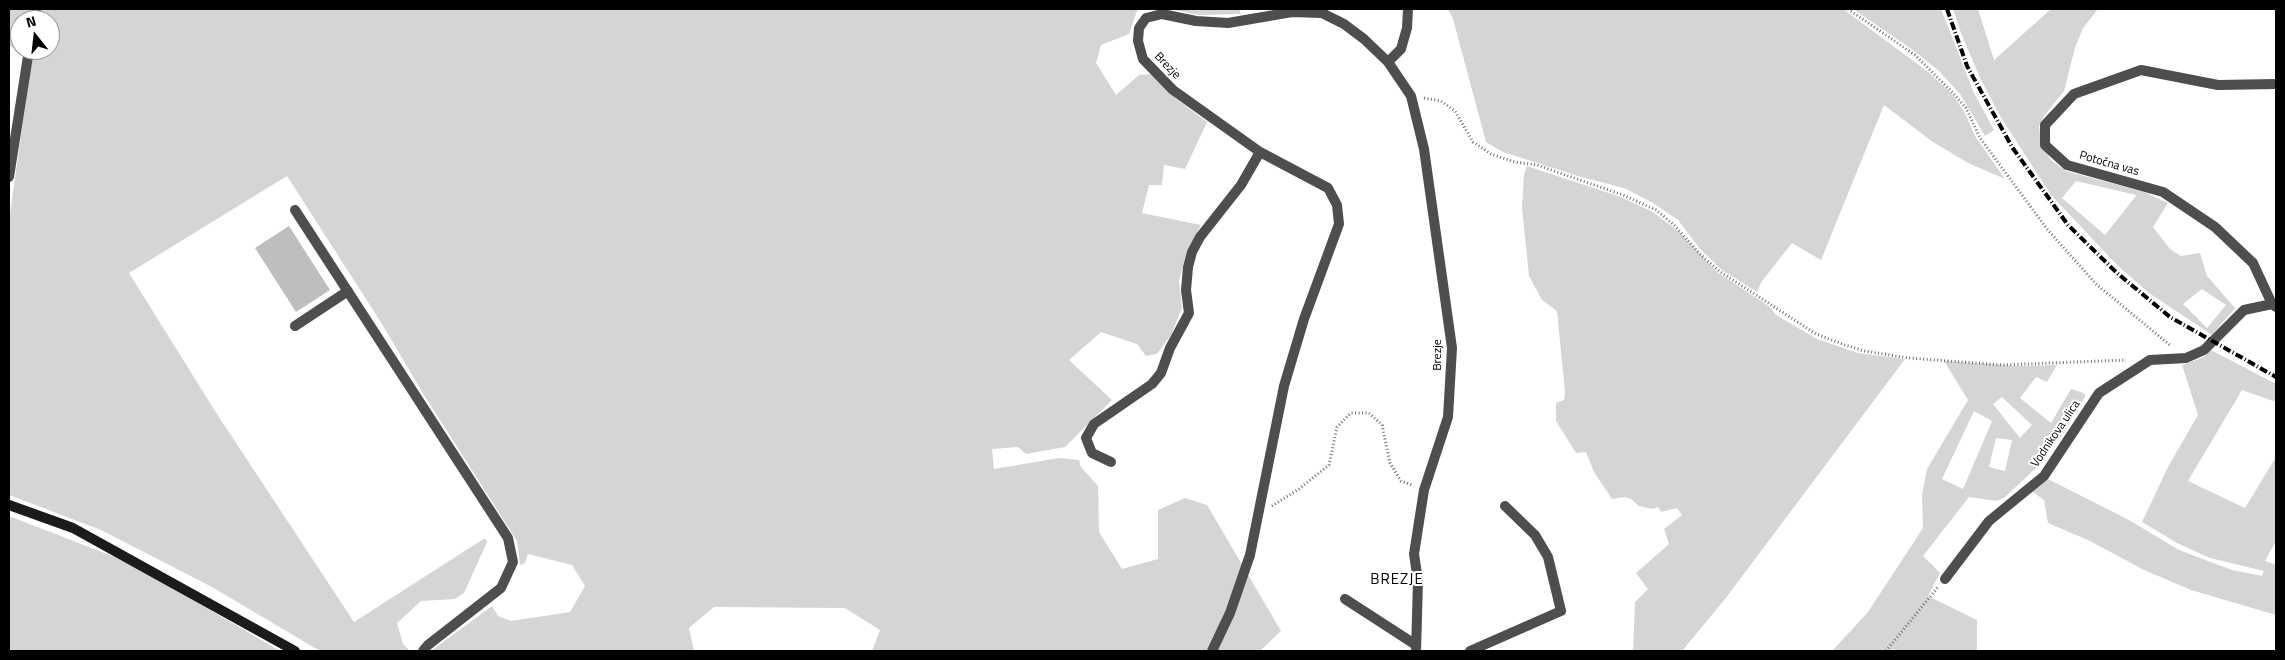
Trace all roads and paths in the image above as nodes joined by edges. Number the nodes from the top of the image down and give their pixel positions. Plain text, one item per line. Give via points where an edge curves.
1 (1408, 9) edge
2 (1848, 9) edge
3 (1322, 11) edge
4 (27, 60) edge
5 (1388, 62) junction
6 (2276, 84) edge
7 (1411, 96) junction
8 (1260, 152) junction
9 (9, 177) edge
10 (295, 210) dead end
11 (348, 291) junction
12 (2274, 306) edge
13 (295, 326) dead end
14 (2213, 343) joint
15 (2186, 358) junction
16 (2150, 360) junction
17 (1111, 462) dead end
18 (1424, 490) junction
19 (9, 505) edge
20 (1504, 506) dead end
21 (1256, 516) junction
22 (1945, 579) joint
23 (1345, 599) dead end
24 (1416, 648) edge
25 (295, 651) edge
26 (423, 651) edge
27 (1212, 651) edge
28 (1470, 651) edge
29 (1886, 651) edge

1 - 5 street via 1401,49
2 - 15 path via 1915,55 1953,93 1966,108 1980,138 2046,230 2096,284
3 - 5 street, Brezje via 1344,24
3 - 8 street, Brezje via 1292,12 1228,23 1162,14 1146,18 1139,28 1138,41 1143,59 1173,90
4 - 9 street
5 - 7 street, Brezje
6 - 12 street, Potočna vas via 2218,85 2141,70 2074,94 2045,125 2045,145 2067,165 2163,192 2215,227 2253,262
7 - 16 path via 1441,102 1455,111 1473,142 1492,154 1563,174 1656,210 1719,271 1816,334 1864,352 2002,366
7 - 18 street, Brezje via 1424,149 1452,348 1448,417
8 - 17 street via 1241,185 1192,252 1186,290 1189,313 1161,373 1152,384 1094,424 1086,438 1092,453
8 - 21 street, Brezje via 1328,188 1337,205 1339,224 1304,319 1284,386
10 - 11 street
11 - 13 street
11 - 26 street via 508,538 513,562 501,588
12 - 14 street, Potočna vas via 2244,310
14 - 15 street, Vodnikova ulica
15 - 16 street, Vodnikova ulica
16 - 22 street, Vodnikova ulica via 2099,393 2044,476 1989,521
18 - 21 path via 1401,481 1390,463 1382,425 1369,414 1351,413 1337,427 1329,465
18 - 24 street, Brezje via 1414,554 1418,581
19 - 25 street via 73,528
20 - 28 street via 1535,535 1548,557 1560,611
21 - 27 street, Brezje via 1250,555 1230,613
22 - 29 path
23 - 24 street

